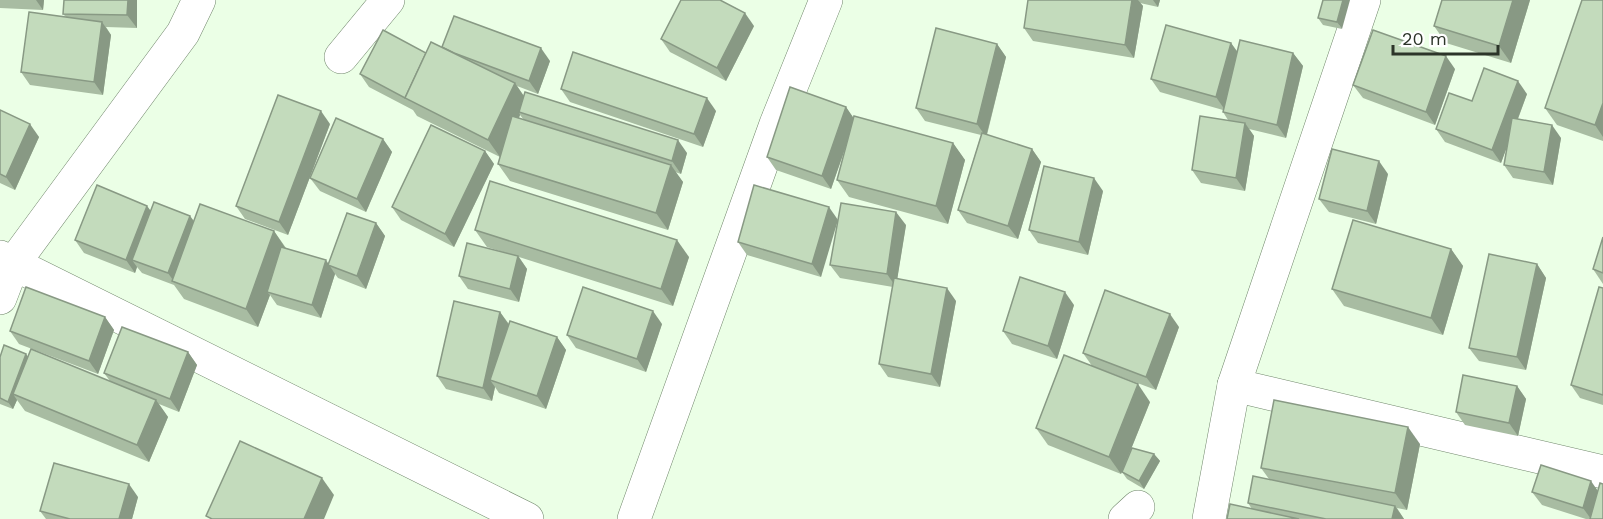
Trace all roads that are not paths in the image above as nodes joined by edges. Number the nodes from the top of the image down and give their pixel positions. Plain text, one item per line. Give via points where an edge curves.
1 (199, 0) edge
2 (388, 0) edge
3 (826, 0) edge
4 (1364, 0) edge
5 (341, 57) dead end
6 (6, 261) edge
7 (0, 298) edge
8 (1234, 385) junction
9 (1603, 472) edge
10 (492, 512) edge
11 (527, 519) edge
12 (634, 519) edge
13 (1209, 519) edge

1 - 6 street via 183,33
2 - 5 street
3 - 12 street via 776,124
4 - 8 street
6 - 7 street
6 - 10 street
8 - 9 street
8 - 13 street
10 - 11 street

